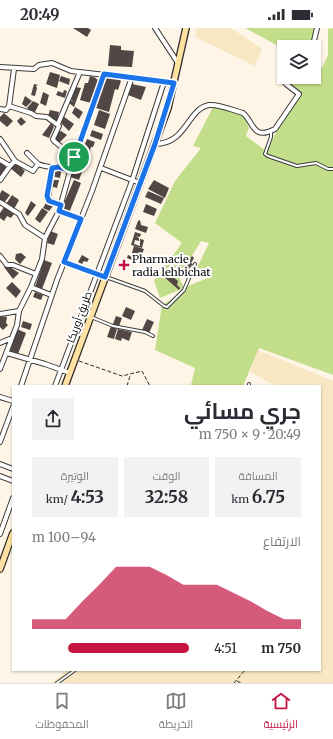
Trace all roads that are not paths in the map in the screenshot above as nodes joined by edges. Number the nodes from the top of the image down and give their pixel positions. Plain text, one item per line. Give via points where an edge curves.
1 (155, 28) edge
2 (186, 28) edge
3 (317, 28) edge
4 (314, 40) edge
5 (178, 63) junction
6 (0, 67) edge
7 (14, 69) junction
8 (80, 72) junction
9 (104, 74) junction
10 (132, 77) junction
11 (164, 82) junction
12 (174, 83) junction
13 (288, 84) edge
14 (9, 106) junction
15 (1, 109) edge
16 (0, 115) edge
17 (58, 124) junction
18 (270, 132) junction
19 (0, 138) edge
20 (155, 144) junction
21 (27, 153) dead end
22 (74, 157) junction
23 (0, 160) edge
24 (15, 161) junction
25 (38, 164) junction
26 (10, 166) junction
27 (52, 168) junction
28 (101, 168) junction
29 (333, 169) edge
30 (70, 170) junction
31 (0, 180) edge
32 (132, 180) junction
33 (140, 183) junction
34 (0, 202) edge
35 (61, 205) junction
36 (59, 211) junction
37 (81, 219) junction
38 (44, 238) junction
39 (0, 256) edge
40 (64, 262) junction
41 (195, 264) dead end
42 (36, 274) junction
43 (97, 274) junction
44 (105, 277) junction
45 (31, 287) junction
46 (52, 295) junction
47 (19, 311) junction
48 (0, 314) edge
49 (90, 317) junction
50 (153, 336) dead end
51 (12, 338) junction
52 (0, 343) edge
53 (6, 354) junction
54 (30, 360) junction
55 (0, 369) edge
56 (62, 369) junction
57 (70, 373) junction
58 (21, 385) edge
59 (55, 385) edge
60 (65, 385) edge
61 (0, 397) edge
62 (12, 401) edge
63 (12, 409) edge
64 (0, 442) edge
65 (0, 464) edge
66 (12, 469) edge
67 (0, 476) edge
68 (12, 481) edge
69 (12, 501) edge
70 (0, 534) edge
71 (12, 537) edge
72 (0, 569) edge
73 (74, 671) edge
74 (57, 683) edge

1 - 5 street
2 - 5 street, طريق أوريكا
3 - 4 street
5 - 12 street, طريق أوريكا
6 - 7 street
7 - 8 street via 34,69 39,65 52,63
7 - 14 street
8 - 9 street
8 - 17 street
9 - 10 street
9 - 22 street
10 - 11 street
10 - 28 street
11 - 12 street
11 - 32 street
12 - 20 street, طريق أوريكا
13 - 18 street via 298,94 275,129
14 - 15 street via 6,110
14 - 17 street via 36,116 47,117
15 - 16 street
17 - 22 street via 54,142
18 - 20 street via 254,130 243,113 208,105 197,113 174,139 166,144
18 - 29 lane via 271,137 265,154 268,156 297,166 316,163
19 - 24 street
20 - 33 street, طريق أوريكا
21 - 25 street
22 - 30 street
23 - 26 street
24 - 25 street via 32,172
24 - 26 street
25 - 27 street
26 - 31 street
27 - 30 street
27 - 35 street via 48,199
28 - 32 street
28 - 37 street
30 - 35 street
32 - 33 street
32 - 43 street
33 - 44 street, طريق أوريكا
34 - 38 street via 19,214 25,226
35 - 36 street
36 - 37 street
36 - 38 street
37 - 40 street
38 - 42 street via 42,259
39 - 42 street via 7,265
40 - 43 street
40 - 46 street
41 - 44 lane via 184,290 167,307 145,291
42 - 45 street
43 - 44 street
43 - 56 street
44 - 49 street, طريق أوريكا
45 - 46 street
45 - 47 street
46 - 54 street
47 - 48 street
47 - 51 street
49 - 50 lane
49 - 57 street, طريق أوريكا
51 - 52 street
51 - 53 street
53 - 54 street
53 - 55 street
54 - 56 street
54 - 58 street
56 - 57 street
56 - 59 street
57 - 60 street, طريق أوريكا
61 - 62 street
63 - 64 street
65 - 66 street
67 - 68 street
69 - 70 street
71 - 72 street
73 - 74 lane

